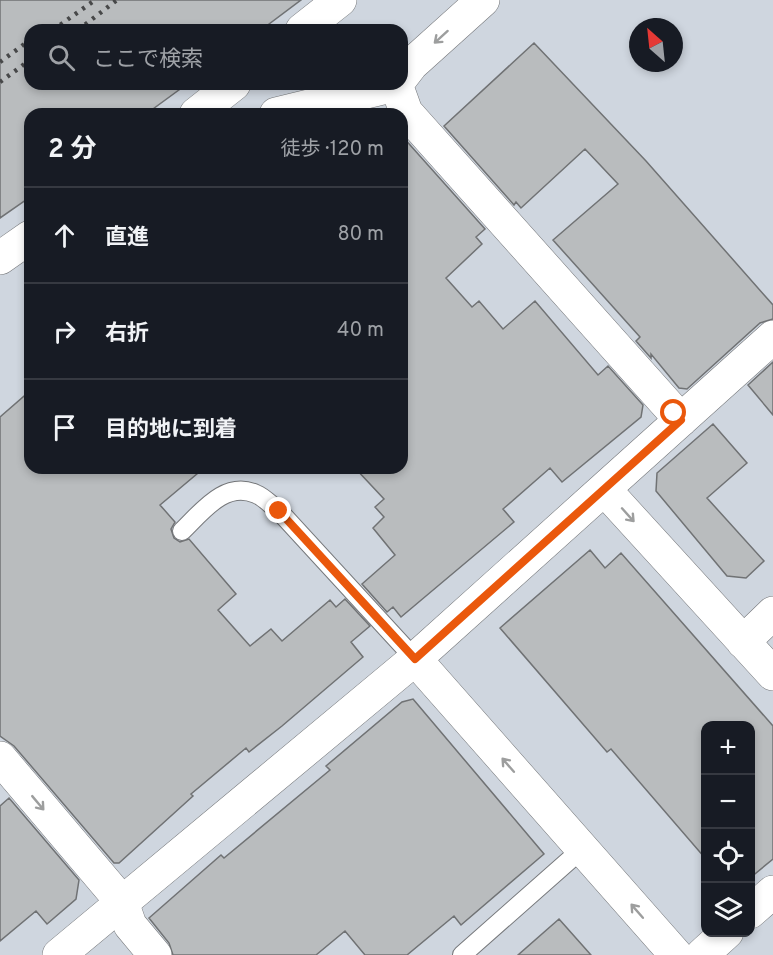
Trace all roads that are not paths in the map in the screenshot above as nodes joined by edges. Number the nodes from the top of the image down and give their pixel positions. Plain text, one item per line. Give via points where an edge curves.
1 (340, 0) edge
2 (483, 0) edge
3 (310, 24) edge
4 (408, 69) edge
5 (226, 90) edge
6 (368, 90) edge
7 (400, 90) edge
8 (204, 108) edge
9 (299, 108) edge
10 (405, 108) edge
11 (408, 114) edge
12 (24, 241) edge
13 (0, 258) edge
14 (773, 338) edge
15 (681, 420) junction
16 (604, 489) junction
17 (183, 531) dead end
18 (773, 613) edge
19 (743, 642) junction
20 (415, 659) junction
21 (773, 675) edge
22 (0, 758) edge
23 (582, 849) junction
24 (773, 892) edge
25 (122, 902) junction
26 (755, 908) edge
27 (723, 937) edge
28 (59, 955) edge
29 (156, 955) edge
30 (462, 955) edge
31 (676, 955) edge
32 (702, 955) edge

1 - 3 street
2 -> 4 street
5 - 8 street
6 - 9 street
7 - 10 street
11 - 15 street
12 - 13 street
14 - 15 street
15 - 16 street
16 -> 19 street
16 - 20 street
17 - 20 lane via 221,495 240,490 257,494 279,511
18 - 19 street
19 - 21 street
23 -> 20 street
20 - 25 street
22 -> 25 street
23 - 30 lane
31 -> 23 street
24 - 26 street
25 - 28 street
25 - 29 street via 130,925
27 - 32 street

